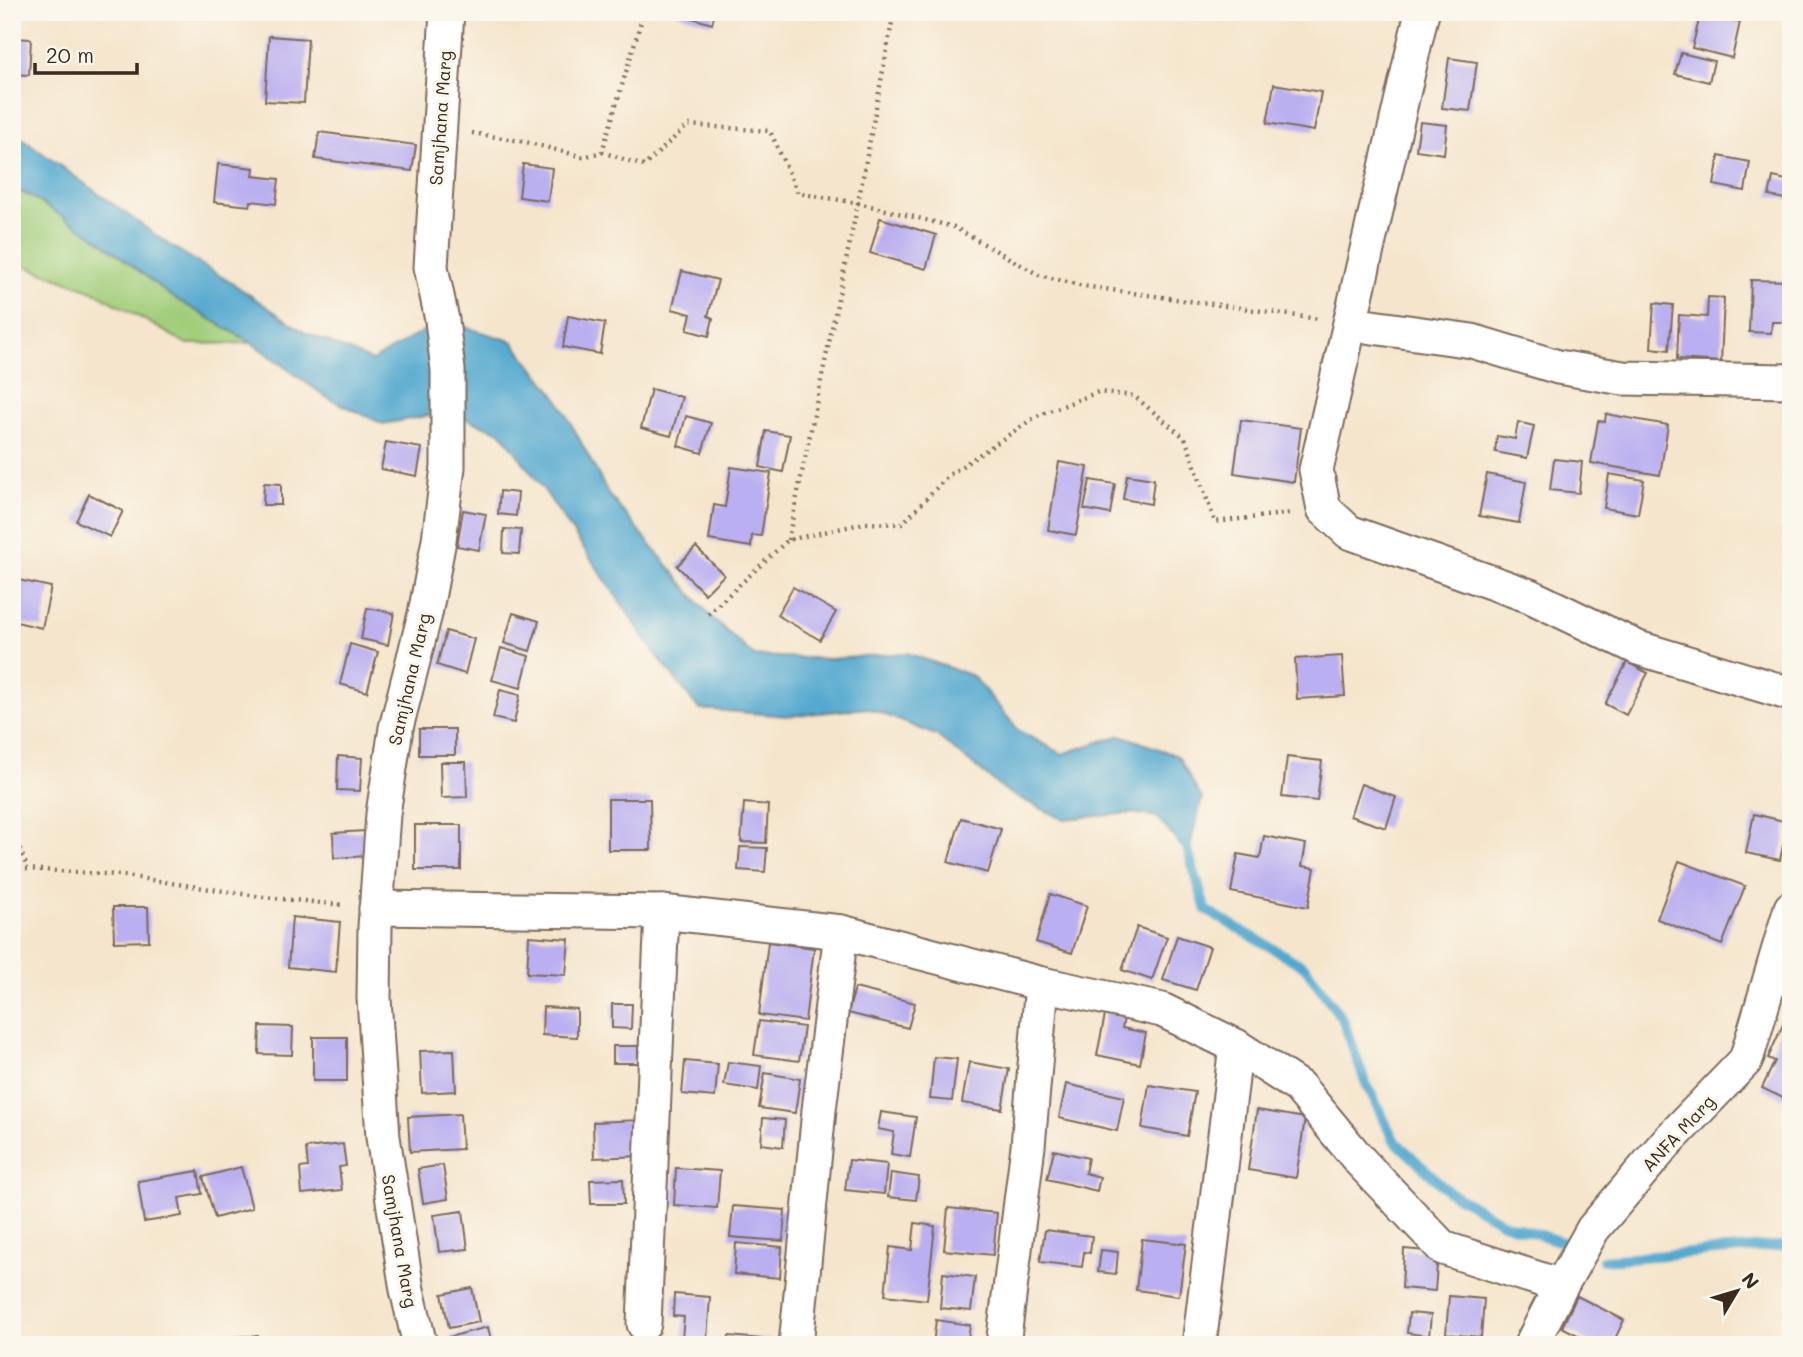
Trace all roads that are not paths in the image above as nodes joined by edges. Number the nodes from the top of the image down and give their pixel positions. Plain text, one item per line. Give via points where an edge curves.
1 (447, 12) edge
2 (1422, 12) edge
3 (1351, 324) junction
4 (1791, 381) edge
5 (1791, 694) edge
6 (376, 908) junction
7 (1791, 908) edge
8 (662, 912) junction
9 (841, 932) junction
10 (1042, 984) junction
11 (1236, 1046) junction
12 (1561, 1286) junction
13 (644, 1324) dead end
14 (420, 1345) edge
15 (796, 1345) edge
16 (1003, 1345) edge
17 (1199, 1345) edge
18 (1531, 1345) edge

1 - 6 street, Samjhana Marg via 431,268 448,370 448,467 425,614 396,727
2 - 3 street
3 - 4 street via 1472,341 1558,367 1623,377
3 - 5 street via 1316,470 1324,509 1349,532 1530,596 1638,648
6 - 8 street
6 - 14 street, Samjhana Marg via 374,999 383,1137
7 - 12 street, ANFA Marg via 1746,1060 1667,1142 1593,1229
8 - 9 street
8 - 13 street
9 - 10 street
9 - 15 street
10 - 11 street via 1162,1010
10 - 16 street
11 - 12 street via 1298,1087 1443,1248
11 - 17 street
12 - 18 street, ANFA Marg

